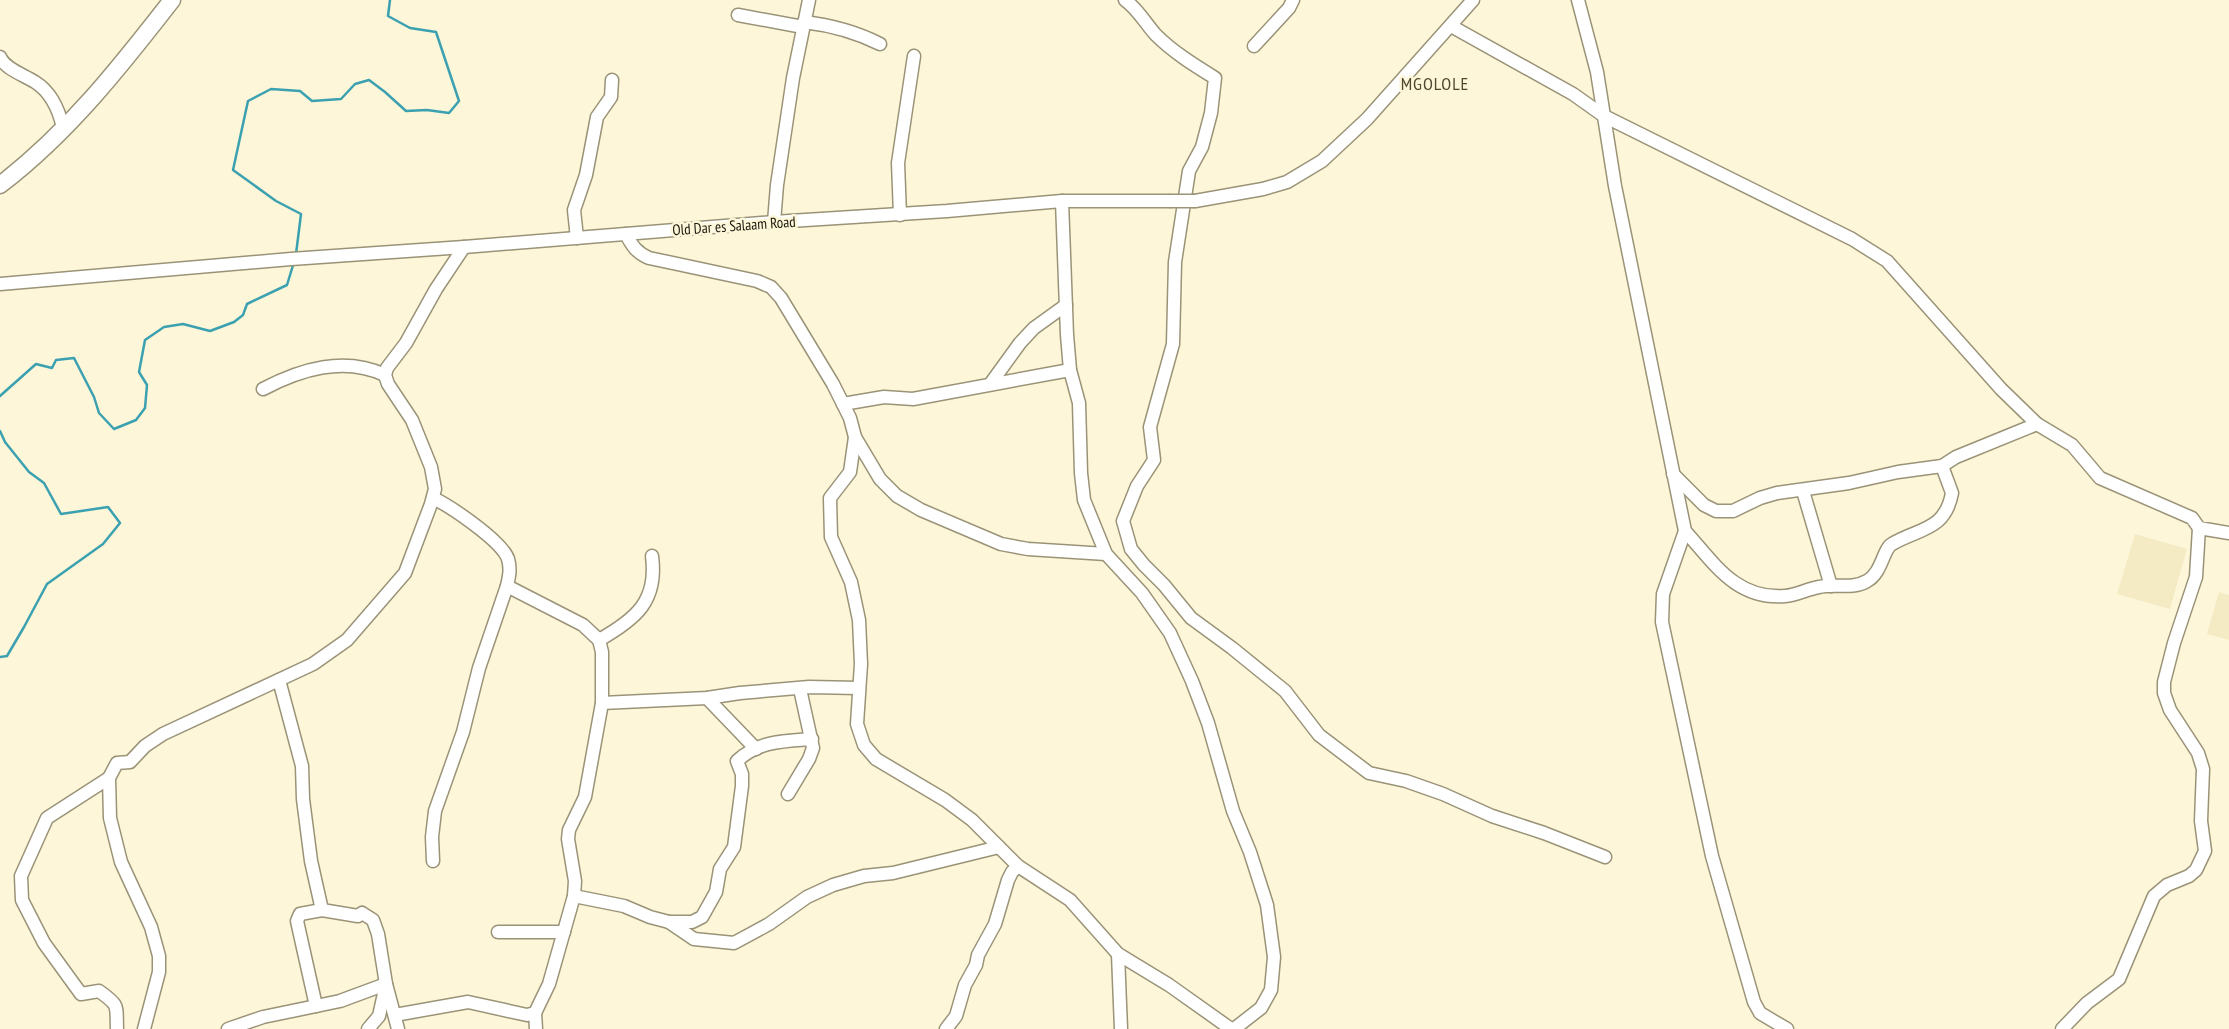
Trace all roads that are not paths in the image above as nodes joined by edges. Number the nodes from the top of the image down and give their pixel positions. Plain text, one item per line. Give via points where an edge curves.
1 (172, 0) edge
2 (809, 0) edge
3 (1125, 0) edge
4 (1294, 0) edge
5 (1473, 0) edge
6 (1578, 0) edge
7 (738, 15) dead end
8 (803, 24) junction
9 (1451, 26) junction
10 (880, 44) dead end
11 (1254, 46) dead end
12 (914, 56) dead end
13 (0, 57) edge
14 (612, 80) dead end
15 (1604, 116) junction
16 (63, 128) junction
17 (0, 184) edge
18 (1062, 201) junction
19 (900, 214) junction
20 (774, 222) junction
21 (626, 234) junction
22 (577, 238) junction
23 (464, 247) junction
24 (0, 284) edge
25 (1066, 305) junction
26 (1070, 370) junction
27 (385, 375) junction
28 (991, 383) junction
29 (263, 390) dead end
30 (843, 404) junction
31 (2038, 424) junction
32 (855, 437) junction
33 (1942, 466) junction
34 (1673, 474) junction
35 (1802, 491) junction
36 (433, 498) junction
37 (2199, 528) junction
38 (1684, 531) junction
39 (2229, 533) edge
40 (1106, 554) junction
41 (652, 556) dead end
42 (507, 586) junction
43 (1831, 586) junction
44 (600, 640) junction
45 (279, 680) junction
46 (859, 688) junction
47 (800, 689) junction
48 (707, 698) junction
49 (602, 703) junction
50 (812, 739) junction
51 (756, 749) junction
52 (109, 778) junction
53 (788, 794) dead end
54 (999, 847) junction
55 (1605, 857) dead end
56 (433, 861) dead end
57 (1018, 866) junction
58 (574, 896) junction
59 (322, 910) junction
60 (669, 922) junction
61 (498, 932) dead end
62 (564, 932) junction
63 (1118, 954) junction
64 (386, 984) junction
65 (316, 1006) junction
66 (535, 1014) junction
67 (395, 1015) junction
68 (118, 1029) edge
69 (144, 1029) edge
70 (228, 1029) edge
71 (368, 1029) edge
72 (398, 1029) edge
73 (536, 1029) edge
74 (946, 1029) edge
75 (1121, 1029) edge
76 (1233, 1029) edge
77 (1786, 1029) edge
78 (2062, 1029) edge

1 - 16 main road via 115,73
2 - 8 street
3 - 55 street via 1155,34 1185,60 1215,78 1211,113 1202,147 1189,171 1175,262 1173,344 1150,427 1154,460 1137,486 1123,521 1131,549 1191,618 1285,691 1319,736 1370,772 1443,794 1492,816
4 - 11 street
5 - 9 street
6 - 15 street via 1597,72
7 - 8 street
8 - 10 street via 821,24
8 - 20 street
9 - 15 street via 1573,94
9 - 18 street, Old Dar es Salaam Road, bridge via 1367,120 1322,161 1287,182 1195,201
12 - 19 street via 898,163
13 - 16 street via 48,94 59,112
14 - 22 street via 611,97 597,117 586,175 574,210
15 - 31 street via 1852,239 1887,261 2001,389
15 - 34 street
16 - 17 main road
18 - 19 street, Old Dar es Salaam Road
18 - 25 street
19 - 20 street, Old Dar es Salaam Road
20 - 21 street, Old Dar es Salaam Road
21 - 22 street, Old Dar es Salaam Road
21 - 30 street via 632,246 649,258 757,281 771,288 781,298
22 - 23 street, Old Dar es Salaam Road
23 - 24 street, Old Dar es Salaam Road
23 - 27 street
25 - 26 street
25 - 28 street via 1030,333
26 - 28 street
26 - 40 street via 1080,403 1084,500
27 - 29 street via 371,368 341,365 289,376
27 - 36 street via 422,442 434,477
28 - 30 street via 913,399 884,397
30 - 32 street
31 - 33 street via 1956,457
31 - 37 street via 2072,445 2100,478 2192,518
32 - 40 street via 880,479 897,496 921,510 1001,544
32 - 46 street via 850,472 830,498 831,537 851,582 859,620
33 - 35 street
33 - 43 street via 1952,493 1946,512 1935,525 1890,546 1881,566 1868,581 1859,585
34 - 35 street via 1704,505 1716,511 1732,511 1760,498
34 - 38 street
35 - 43 street
36 - 42 street via 446,504 502,549 508,558 510,574
36 - 45 street via 405,573 347,640 313,664
37 - 39 street
37 - 78 street via 2196,577 2172,651 2164,693 2170,710 2198,753 2203,769 2200,821 2205,851 2196,870 2184,879 2167,884 2154,896 2119,978 2087,1003
38 - 43 street via 1734,584 1750,591 1788,596 1819,586
38 - 77 street via 1663,594 1662,622 1712,856 1754,1002 1760,1013
40 - 76 street via 1142,593 1170,634 1208,723 1234,811 1265,896 1274,942 1271,990 1261,1008
41 - 44 street via 654,581 644,602 630,620
42 - 44 street via 582,625
42 - 56 street via 479,668 463,732 435,810
44 - 49 street
45 - 52 street via 163,734 130,762 117,764
45 - 59 street via 302,766 303,799
46 - 47 street
46 - 54 street via 857,724 868,750 876,759 946,800
47 - 48 street
47 - 50 street
48 - 49 street
48 - 51 street
49 - 58 street via 585,797 569,830
50 - 51 street via 764,744
50 - 53 street via 813,748
51 - 60 street via 747,751 736,761 742,774 742,786 734,846 720,869 716,892 702,917 692,922
52 - 68 street via 48,818 21,876 22,900 44,943 81,994 99,991 116,1005
52 - 69 street via 110,818 120,862 151,927 159,956 159,972
54 - 57 street
54 - 60 street via 833,884 734,943 703,942
57 - 63 street via 1070,900
57 - 74 street via 1008,880 995,924 965,985 956,1016
58 - 60 street via 624,906
58 - 62 street
59 - 64 street via 358,916 362,913 373,920
59 - 65 street via 300,914 297,921
61 - 62 street
62 - 66 street via 549,984
63 - 75 street
63 - 76 street
64 - 65 street
64 - 67 street
64 - 71 street via 379,1016
65 - 70 street via 263,1017
66 - 67 street via 468,1002
66 - 73 street
67 - 72 street

